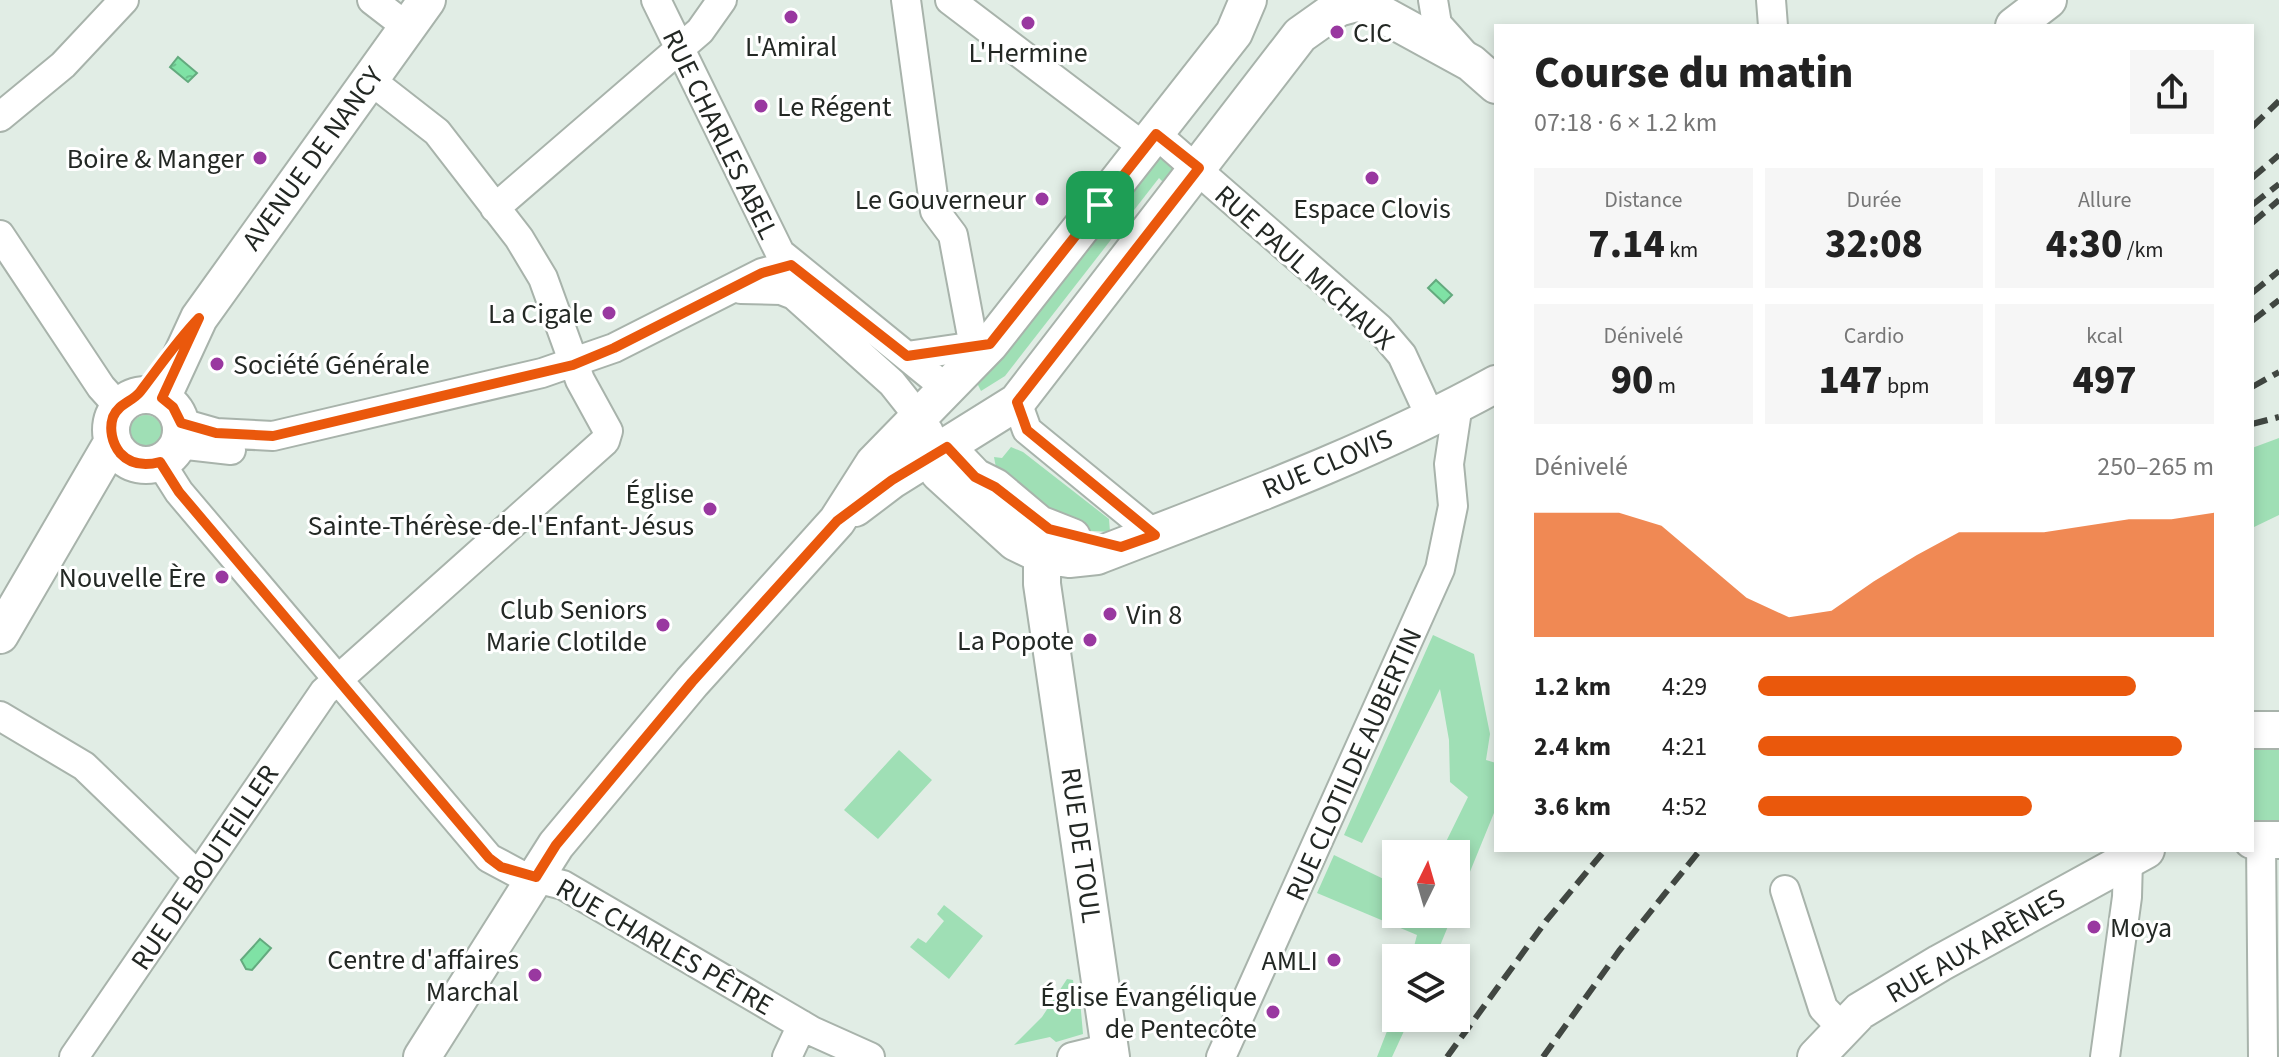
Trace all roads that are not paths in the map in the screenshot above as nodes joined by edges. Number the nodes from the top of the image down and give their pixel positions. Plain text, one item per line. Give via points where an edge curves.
1 (124, 0) edge
2 (372, 0) edge
3 (656, 0) edge
4 (722, 0) edge
5 (906, 0) edge
6 (950, 0) edge
7 (1248, 0) edge
8 (1400, 0) edge
9 (1771, 0) edge
10 (2048, 0) edge
11 (1360, 1) edge
12 (1435, 12) edge
13 (417, 14) edge
14 (1301, 18) edge
15 (1773, 24) edge
16 (2017, 24) edge
17 (679, 47) junction
18 (1484, 74) edge
19 (369, 79) junction
20 (0, 117) edge
21 (1150, 141) junction
22 (1199, 168) junction
23 (495, 208) junction
24 (0, 235) edge
25 (791, 265) junction
26 (736, 289) junction
27 (794, 295) junction
28 (982, 345) junction
29 (907, 356) junction
30 (573, 365) junction
31 (1494, 385) edge
32 (947, 389) junction
33 (1017, 402) junction
34 (1438, 414) junction
35 (919, 417) junction
36 (148, 429) junction
37 (951, 444) junction
38 (837, 521) junction
39 (1155, 535) junction
40 (1059, 545) junction
41 (1, 633) edge
42 (336, 678) junction
43 (0, 716) edge
44 (2254, 730) edge
45 (2279, 730) edge
46 (2264, 840) edge
47 (2137, 855) edge
48 (198, 876) junction
49 (536, 877) junction
50 (1785, 890) dead end
51 (802, 1025) junction
52 (1841, 1027) junction
53 (85, 1052) edge
54 (1114, 1054) edge
55 (422, 1057) edge
56 (787, 1057) edge
57 (870, 1057) edge
58 (1072, 1057) edge
59 (1221, 1057) edge
60 (1816, 1057) edge
61 (2105, 1057) edge
62 (2263, 1057) edge

1 - 20 street via 63,65
2 - 13 street
3 - 17 street, RUE CHARLES ABEL
4 - 17 street via 700,31
5 - 28 street via 935,211 953,235
6 - 21 street, RUE PAUL MICHAUX
7 - 21 main road via 1234,33
8 - 12 main road
9 - 15 street
10 - 16 main road
11 - 14 main road
11 - 18 main road
12 - 18 street
13 - 19 main road, AVENUE DE NANCY
14 - 22 main road
17 - 23 street
17 - 25 street, RUE CHARLES ABEL via 772,240
19 - 23 street via 437,132
19 - 36 main road, AVENUE DE NANCY via 199,318 167,351
21 - 22 street, RUE PAUL MICHAUX
21 - 28 main road
22 - 33 main road
22 - 34 street, RUE PAUL MICHAUX via 1379,328
23 - 30 street via 543,278
24 - 36 street, RUE CHARLES PÊTRE via 101,387
25 - 26 street via 762,273
25 - 27 street
25 - 29 street
26 - 27 street
26 - 30 street
27 - 35 street via 892,383
28 - 29 street
28 - 32 main road
29 - 32 street
30 - 36 street via 273,436 254,448 237,450
30 - 42 street, RUE DE BOUTEILLER via 608,431 605,441
31 - 34 main road, RUE CLOVIS
32 - 35 main road
32 - 37 main road
33 - 37 main road
33 - 39 street via 1027,430
34 - 39 main road, RUE CLOVIS
34 - 59 street, RUE CLOTILDE AUBERTIN via 1453,506 1440,569
35 - 37 main road
35 - 38 main road via 874,463
36 - 41 main road, AVENUE DE NANCY via 70,519
36 - 42 street, RUE CHARLES PÊTRE via 179,492
37 - 38 main road
37 - 40 main road via 975,477 995,487
37 - 40 main road via 939,473 1015,542
38 - 49 main road via 692,682 556,845
39 - 40 main road, RUE CLOVIS via 1121,547
40 - 54 main road, RUE DE TOUL via 1047,620
42 - 48 street, RUE DE BOUTEILLER
42 - 49 street, RUE CHARLES PÊTRE via 489,858
43 - 48 street via 84,766
44 - 45 main road
46 - 62 street
47 - 52 main road, RUE AUX ARÈNES via 1940,963
47 - 61 street
48 - 53 street, RUE DE BOUTEILLER
49 - 51 street, RUE CHARLES PÊTRE via 571,889
49 - 55 main road
50 - 52 street via 1823,1008
51 - 56 street
51 - 57 street, RUE CHARLES PÊTRE
52 - 60 main road, RUE AUX ARÈNES
54 - 58 street

